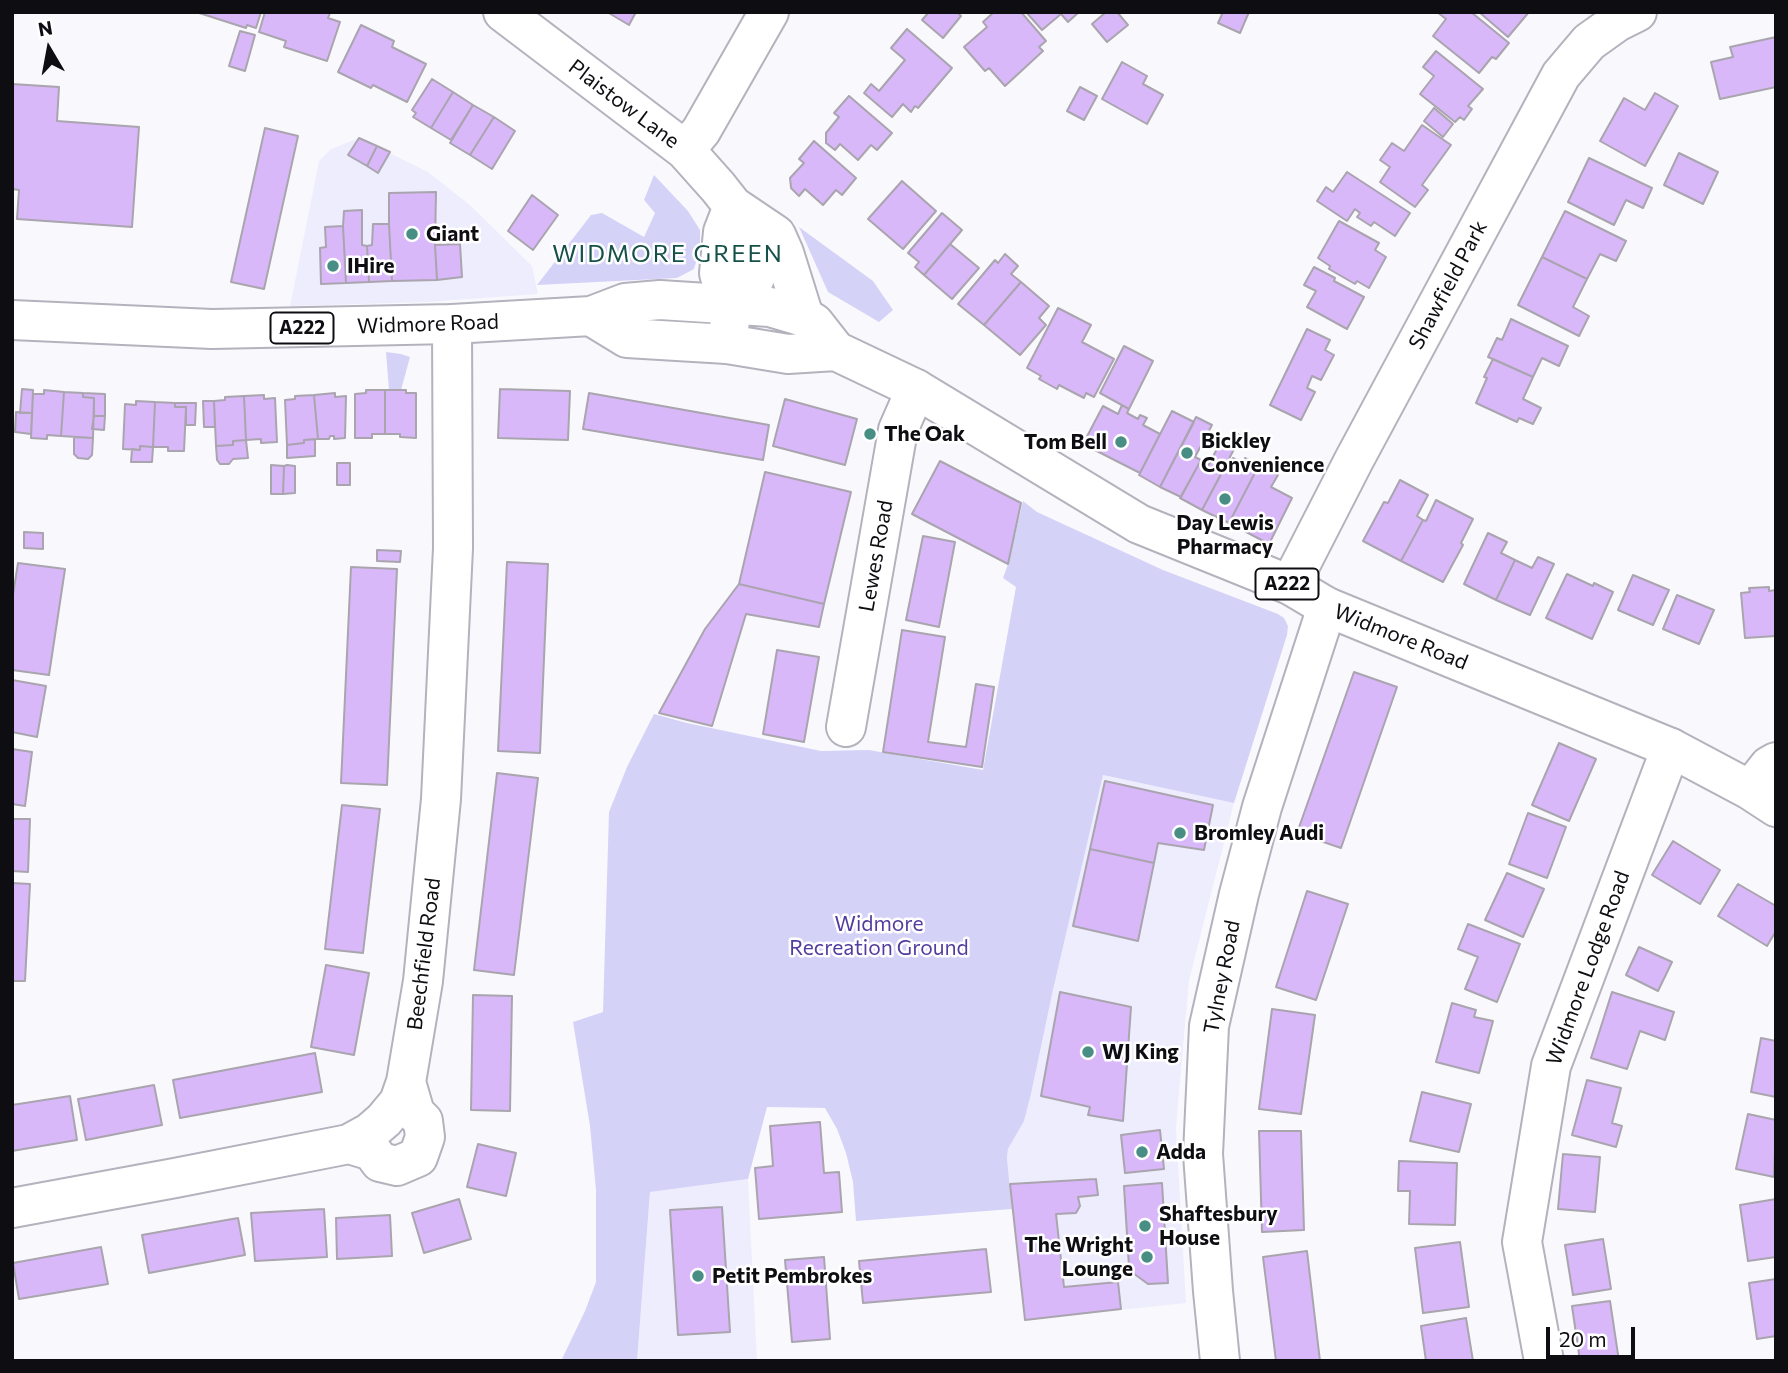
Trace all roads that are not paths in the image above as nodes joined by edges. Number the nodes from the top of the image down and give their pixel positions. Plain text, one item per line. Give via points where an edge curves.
1 (503, 12) edge
2 (769, 12) edge
3 (1637, 12) edge
4 (685, 150) junction
5 (744, 214) junction
6 (732, 305) junction
7 (591, 316) junction
8 (804, 317) junction
9 (12, 320) edge
10 (452, 324) junction
11 (727, 344) junction
12 (836, 351) junction
13 (915, 388) junction
14 (1290, 585) junction
15 (1327, 607) junction
16 (846, 727) dead end
17 (1671, 748) junction
18 (1776, 762) edge
19 (1763, 799) edge
20 (407, 1082) junction
21 (349, 1144) junction
22 (12, 1208) edge
23 (1220, 1361) edge
24 (1544, 1361) edge

1 - 4 street, Plaistow Lane
2 - 4 street via 701,131
3 - 14 street, Shawfield Park via 1589,42 1561,75
4 - 5 street, Plaistow Lane
5 - 6 street via 723,232 719,273
5 - 8 street, Plaistow Lane via 776,235
6 - 7 street, Widmore Road / A222 via 660,300 625,303
6 - 8 street, Widmore Road / A222 via 770,307
6 - 11 street
7 - 10 street, Widmore Road / A222
7 - 11 street, Widmore Road / A222 via 627,338
8 - 12 street, Widmore Road / A222
9 - 10 street, Widmore Road / A222 via 212,329
10 - 20 street, Beechfield Road via 453,548 441,799 424,981
11 - 12 street, Widmore Road / A222 via 788,354
12 - 13 street, Widmore Road / A222
13 - 14 street, Widmore Road / A222 via 1139,524
13 - 16 street, Lewes Road via 898,429
14 - 15 street, Widmore Road / A222
15 - 17 street, Widmore Road / A222
15 - 23 street, Tylney Road via 1262,807 1209,1026 1203,1154
17 - 19 street, Widmore Road / A222
17 - 24 street, Widmore Lodge Road via 1550,1066 1522,1242
18 - 19 street via 1769,766
20 - 21 street via 399,1102 384,1120
20 - 21 street, Beechfield Road via 415,1113 423,1121 425,1137 418,1157 397,1166
21 - 22 street

